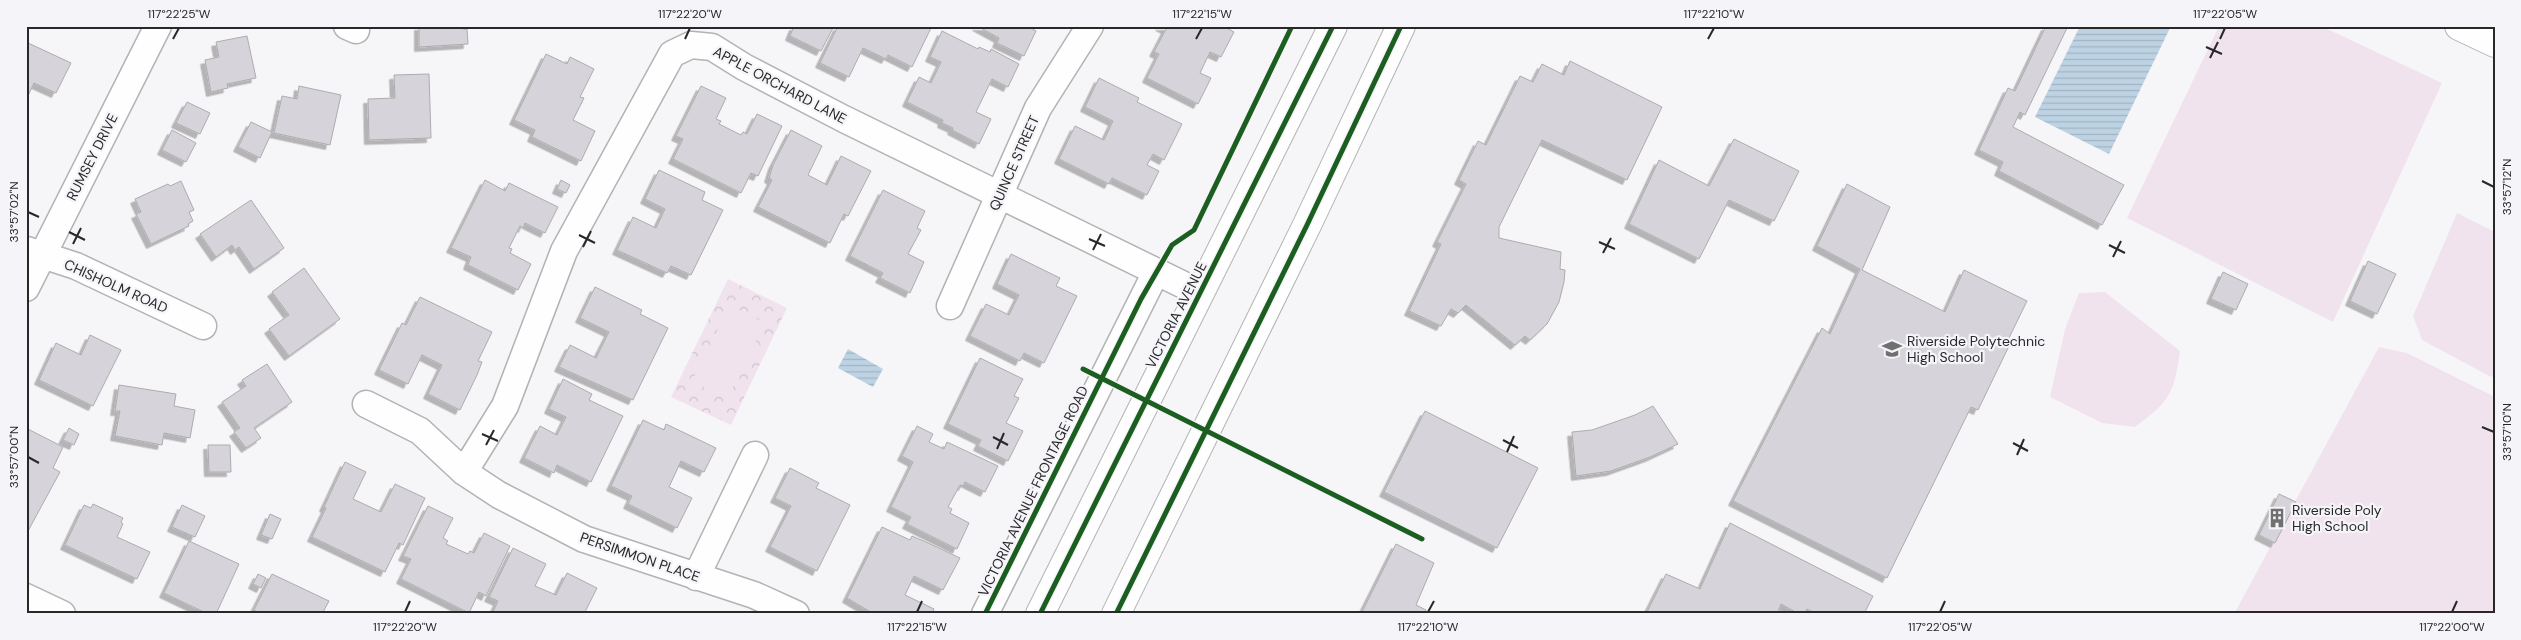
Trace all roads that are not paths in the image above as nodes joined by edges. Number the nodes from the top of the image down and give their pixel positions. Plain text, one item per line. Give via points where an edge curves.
1 (158, 26) edge
2 (1090, 26) edge
3 (1333, 26) edge
4 (1402, 26) edge
5 (2459, 26) edge
6 (2495, 43) edge
7 (999, 196) junction
8 (34, 252) edge
9 (1156, 272) junction
10 (26, 288) edge
11 (1200, 293) junction
12 (950, 306) dead end
13 (203, 326) dead end
14 (366, 404) dead end
15 (755, 456) dead end
16 (464, 472) junction
17 (696, 577) junction
18 (26, 597) edge
19 (62, 614) edge
20 (796, 614) edge
21 (985, 614) edge
22 (1040, 614) edge
23 (1116, 614) edge

1 - 8 street, RUMSEY DRIVE
2 - 7 street, QUINCE STREET via 1038,108
3 - 11 main road, VICTORIA AVENUE
4 - 23 main road
5 - 6 main road
7 - 9 street, APPLE ORCHARD LANE
7 - 12 street, QUINCE STREET
7 - 16 street, APPLE ORCHARD LANE via 712,48 692,45 672,54 564,251 505,406
8 - 10 street, RUMSEY DRIVE
8 - 13 street, CHISHOLM ROAD via 76,266
9 - 11 street, APPLE ORCHARD LANE
9 - 21 street, VICTORIA AVENUE FRONTAGE ROAD
11 - 22 main road, VICTORIA AVENUE
14 - 16 street, PERSIMMON PLACE via 420,431
15 - 17 street
16 - 17 street, PERSIMMON PLACE via 499,496 584,539
17 - 20 street, PERSIMMON PLACE via 754,595
18 - 19 street

